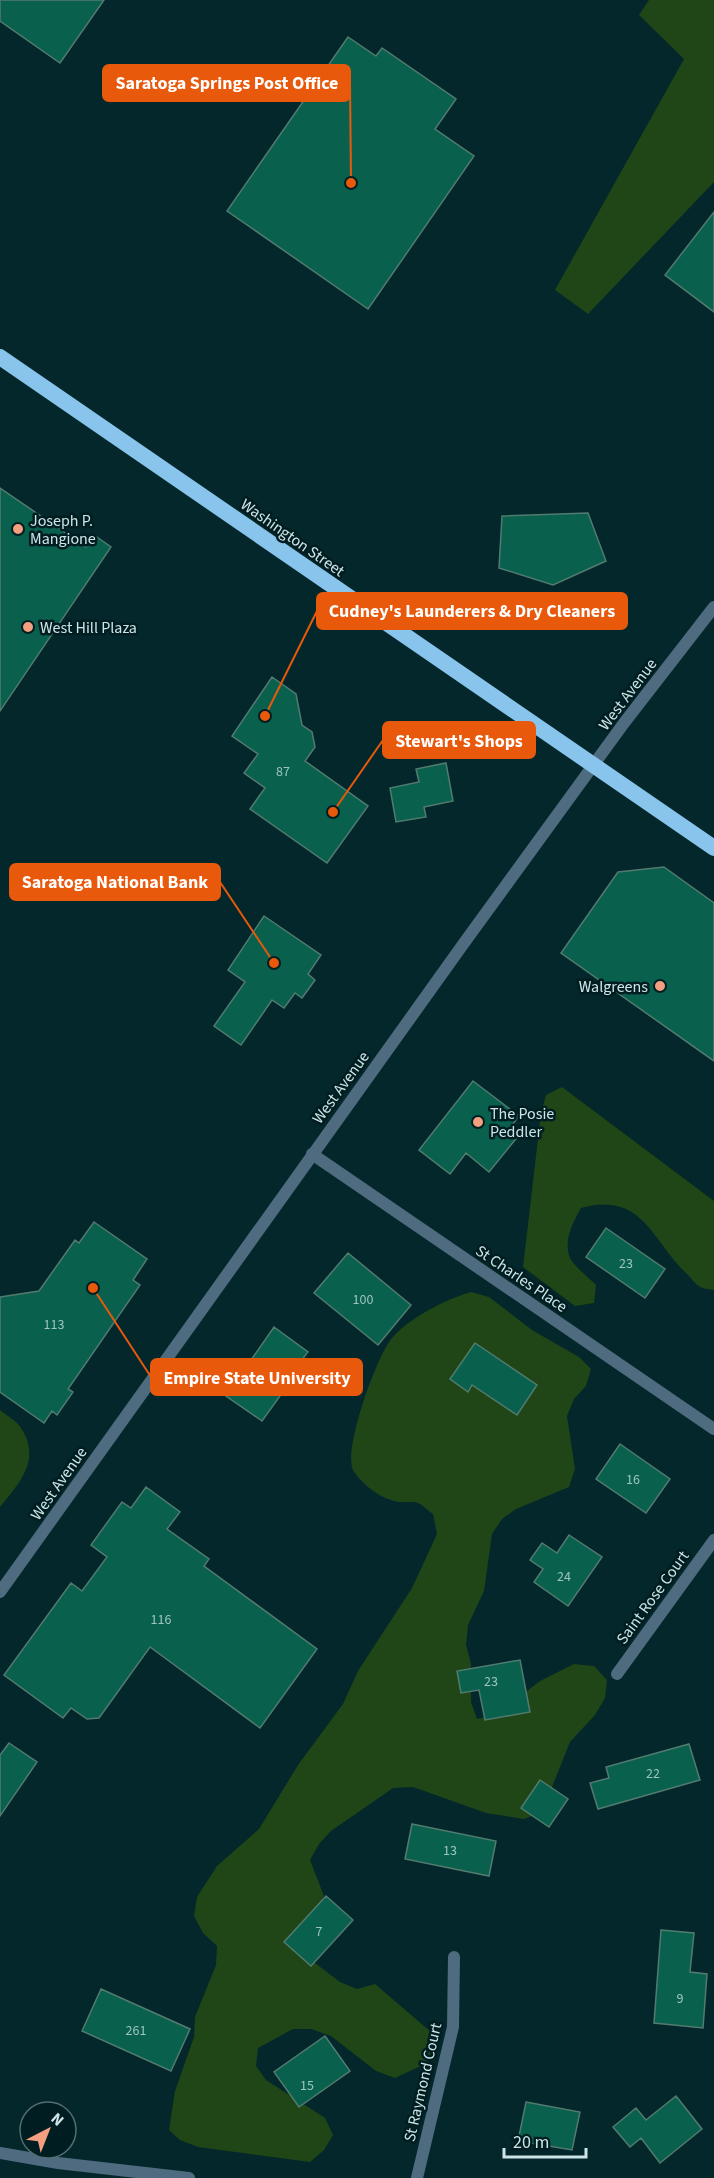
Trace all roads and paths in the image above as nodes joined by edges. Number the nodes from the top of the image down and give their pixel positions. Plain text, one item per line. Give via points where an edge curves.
1 (0, 357) edge
2 (714, 607) edge
3 (594, 766) junction
4 (714, 848) edge
5 (312, 1154) junction
6 (714, 1429) edge
7 (714, 1540) edge
8 (0, 1592) edge
9 (617, 1674) dead end
10 (454, 1957) dead end
11 (0, 2153) edge
12 (189, 2178) edge
13 (417, 2178) edge

1 - 3 highway, Washington Street
2 - 3 street, West Avenue
3 - 4 highway, Washington Street
3 - 5 street, West Avenue
5 - 6 street, St Charles Place
5 - 8 street, West Avenue
7 - 9 street, Saint Rose Court
10 - 13 street, St Raymond Court via 453,2027
11 - 12 street

